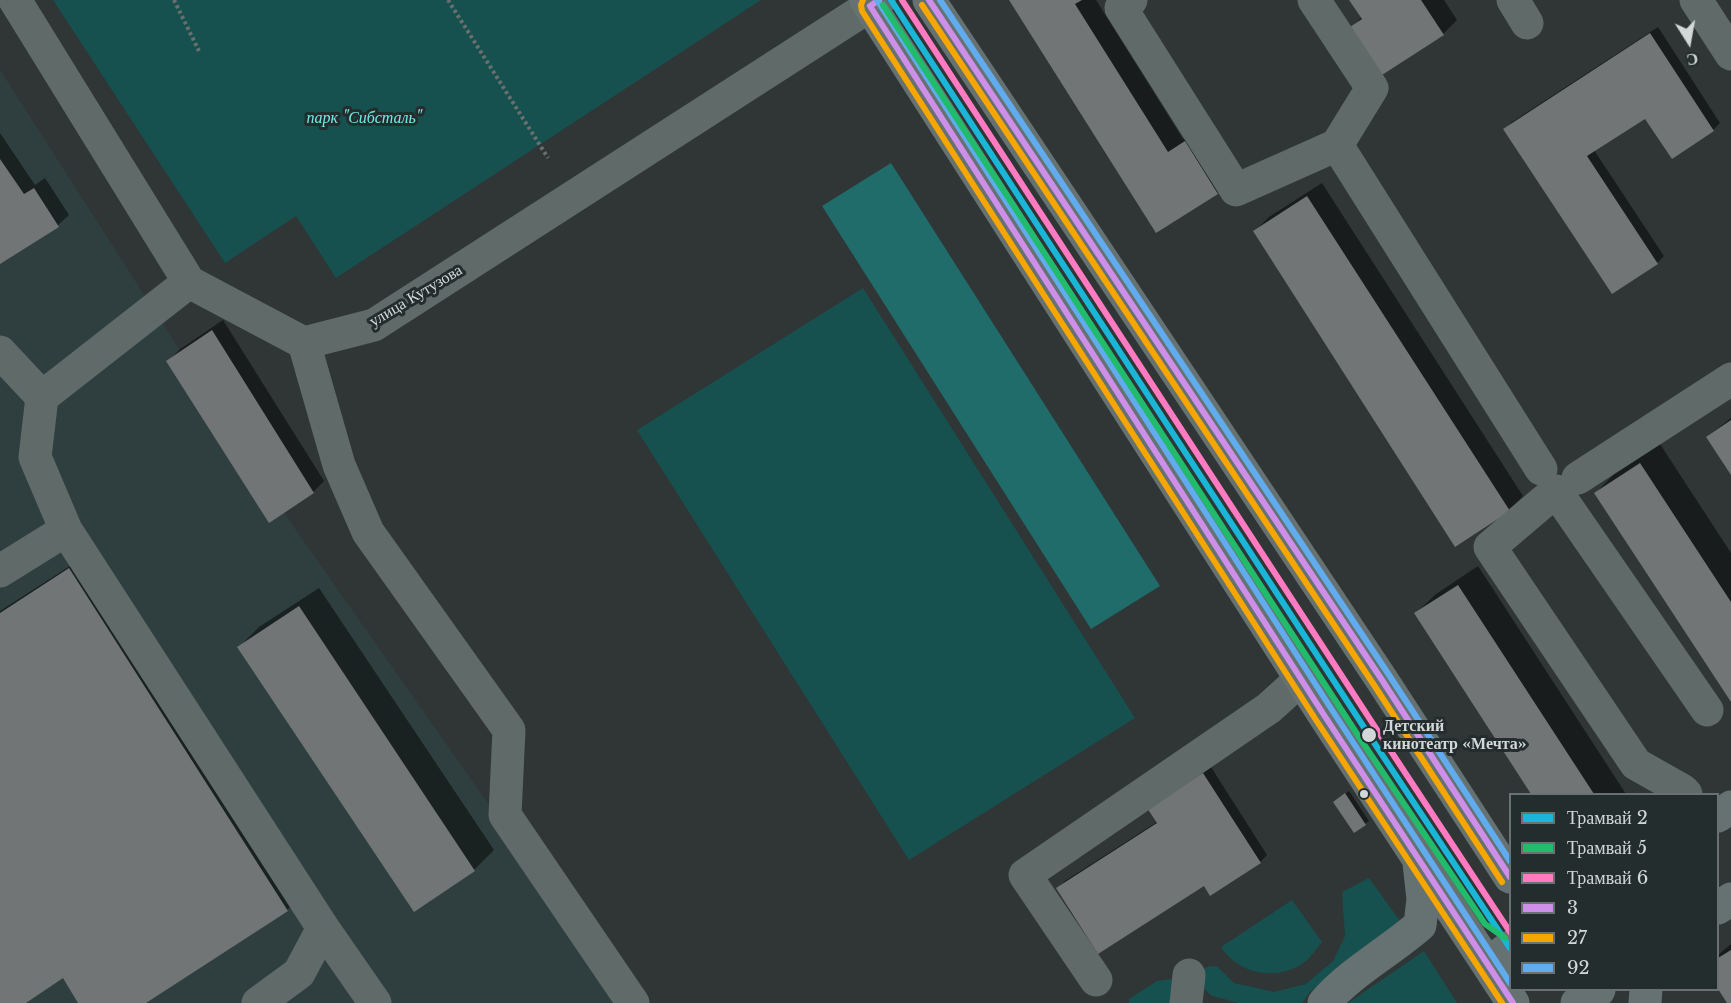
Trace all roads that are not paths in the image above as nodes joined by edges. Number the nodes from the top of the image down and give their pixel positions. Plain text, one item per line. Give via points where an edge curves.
1 (15, 0) edge
2 (929, 0) edge
3 (1131, 0) edge
4 (1314, 0) edge
5 (1696, 0) edge
6 (871, 2) edge
7 (1731, 54) edge
8 (1336, 145) junction
9 (189, 282) junction
10 (304, 343) junction
11 (0, 352) edge
12 (1731, 379) edge
13 (42, 397) junction
14 (1541, 469) dead end
15 (1578, 478) dead end
16 (66, 530) junction
17 (0, 571) edge
18 (1301, 679) junction
19 (1707, 710) dead end
20 (1684, 793) edge
21 (1419, 861) junction
22 (1509, 875) edge
23 (323, 928) junction
24 (1499, 955) edge
25 (1095, 980) dead end
26 (1509, 989) edge
27 (258, 1003) edge
28 (375, 1003) edge
29 (633, 1003) edge
30 (1324, 1003) edge

1 - 9 street
2 - 22 main road
3 - 8 street via 1121,8 1236,190
4 - 8 street via 1372,88
5 - 7 street
6 - 10 street, улица Кутузова via 374,325
6 - 18 main road
8 - 14 street
9 - 10 street
9 - 13 street
10 - 29 street via 339,465 368,532 509,730 505,815
11 - 13 street
12 - 15 street
13 - 16 street via 35,457
16 - 17 street
16 - 23 street
18 - 21 main road
18 - 25 street via 1269,708 1025,875
19 - 20 street via 1556,491 1490,548 1636,764
21 - 24 main road
21 - 30 main road via 1423,900 1420,925 1335,990
23 - 27 street via 299,973
23 - 28 street
24 - 26 main road

